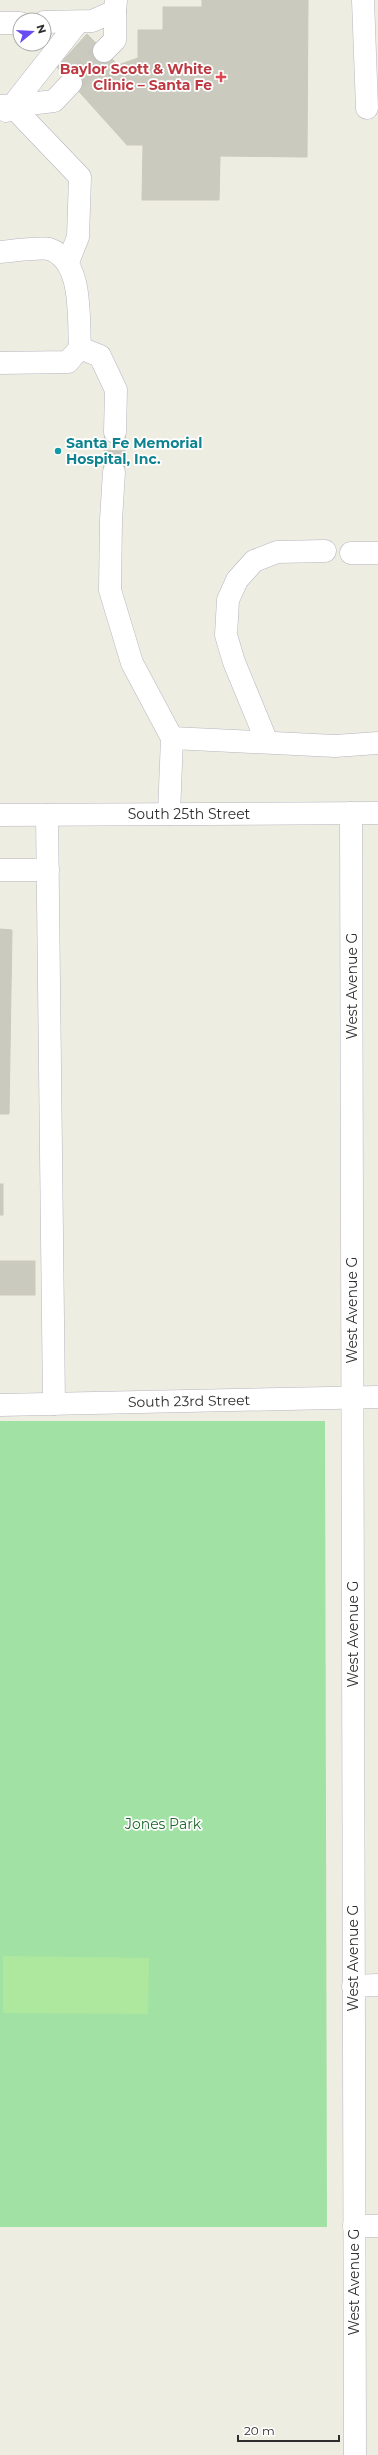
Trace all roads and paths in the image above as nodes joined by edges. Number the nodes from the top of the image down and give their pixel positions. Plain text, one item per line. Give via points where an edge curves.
1 (362, 0) edge
2 (116, 5) edge
3 (52, 22) edge
4 (78, 22) junction
5 (0, 23) edge
6 (12, 23) edge
7 (104, 51) tunnel mouth
8 (72, 83) tunnel mouth
9 (367, 108) dead end
10 (4, 109) edge
11 (0, 252) edge
12 (68, 262) junction
13 (80, 348) junction
14 (0, 363) edge
15 (115, 432) tunnel mouth
16 (114, 472) tunnel mouth
17 (325, 551) dead end
18 (350, 553) dead end
19 (378, 553) edge
20 (172, 738) junction
21 (267, 742) junction
22 (378, 743) edge
23 (351, 813) junction
24 (378, 813) edge
25 (47, 814) junction
26 (169, 814) junction
27 (0, 815) edge
28 (0, 870) edge
29 (48, 870) junction
30 (378, 1397) edge
31 (353, 1398) junction
32 (54, 1404) junction
33 (0, 1405) edge
34 (378, 1985) edge
35 (354, 1986) junction
36 (354, 2226) junction
37 (378, 2226) edge
38 (355, 2455) edge

1 - 9 street
2 - 4 street via 92,21
2 - 7 street via 116,40
3 - 4 street
4 - 10 street
5 - 6 street
8 - 10 street via 54,101
10 - 12 street via 80,177 78,237
11 - 12 street via 49,249
12 - 13 street via 76,285
13 - 14 street via 68,362
13 - 15 street via 100,356 116,390
16 - 20 street via 110,590 132,663
17 - 21 street via 277,552 254,561 237,580 228,600 226,635 234,662
18 - 19 street
20 - 21 street
20 - 26 street
21 - 22 street via 335,746
23 - 24 street, South 25th Street
23 - 26 street, South 25th Street
23 - 31 street, West Avenue G
25 - 26 street, South 25th Street
25 - 27 street, South 25th Street
25 - 29 street
28 - 29 street
29 - 32 street
30 - 31 street, South 23rd Street
31 - 32 street, South 23rd Street
31 - 35 street, West Avenue G
32 - 33 street, South 23rd Street
34 - 35 street
35 - 36 street, West Avenue G
36 - 37 street
36 - 38 street, West Avenue G

